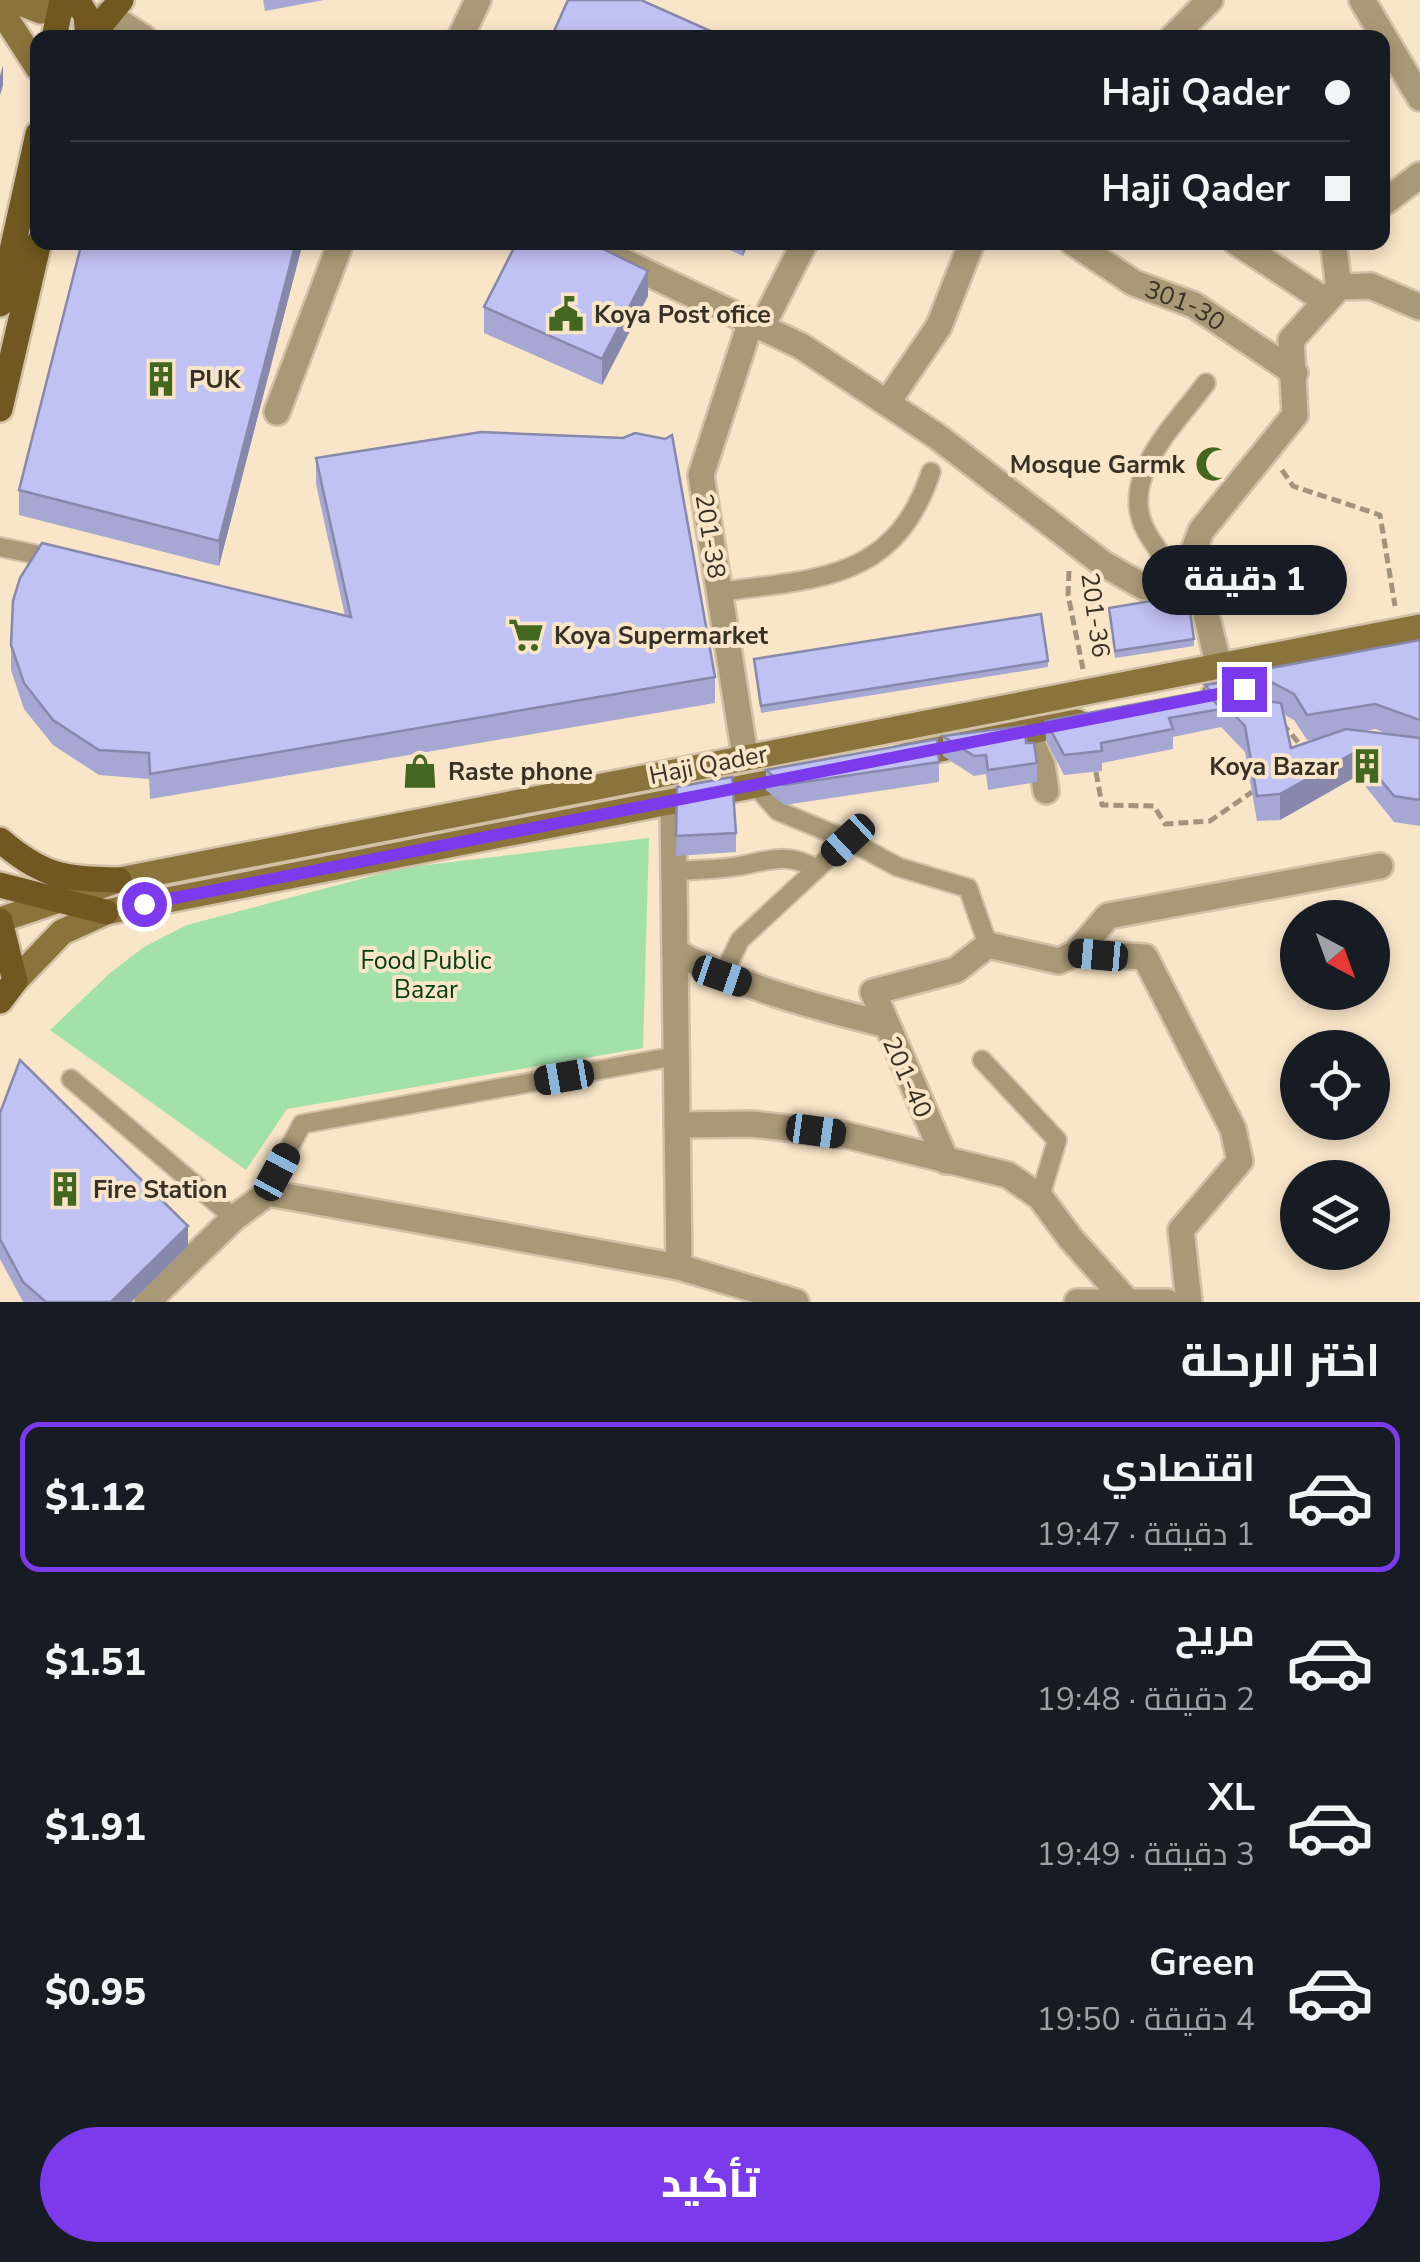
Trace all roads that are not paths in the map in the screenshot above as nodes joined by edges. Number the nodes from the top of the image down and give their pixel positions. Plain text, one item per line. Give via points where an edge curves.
1 (13, 0) edge
2 (478, 0) edge
3 (1210, 0) edge
4 (1362, 0) edge
5 (85, 3) edge
6 (0, 9) edge
7 (61, 30) edge
8 (88, 30) edge
9 (131, 30) edge
10 (464, 30) edge
11 (1180, 30) edge
12 (1380, 30) edge
13 (1390, 47) edge
14 (30, 56) edge
15 (1420, 98) edge
16 (30, 170) edge
17 (1420, 175) edge
18 (1390, 198) edge
19 (37, 250) edge
20 (338, 250) edge
21 (599, 250) edge
22 (799, 250) edge
23 (969, 250) edge
24 (1084, 250) edge
25 (1251, 250) edge
26 (1333, 250) edge
27 (1332, 294) junction
28 (0, 304) edge
29 (1420, 307) edge
30 (757, 324) junction
31 (1296, 374) junction
32 (1206, 383) dead end
33 (888, 403) junction
34 (0, 409) edge
35 (277, 412) dead end
36 (931, 472) dead end
37 (0, 547) edge
38 (73, 562) edge
39 (1182, 582) junction
40 (720, 592) junction
41 (1409, 629) edge
42 (1220, 666) junction
43 (1322, 674) edge
44 (1192, 700) edge
45 (1104, 717) edge
46 (1012, 735) junction
47 (745, 756) junction
48 (884, 760) edge
49 (828, 770) edge
50 (754, 785) junction
51 (1046, 792) dead end
52 (673, 802) junction
53 (0, 840) edge
54 (848, 840) junction
55 (1380, 866) dead end
56 (817, 869) junction
57 (674, 872) junction
58 (119, 880) junction
59 (0, 885) edge
60 (50, 901) junction
61 (106, 912) junction
62 (0, 920) edge
63 (988, 946) junction
64 (675, 952) junction
65 (1076, 953) junction
66 (722, 976) junction
67 (8, 991) edge
68 (884, 1024) junction
69 (676, 1056) junction
70 (982, 1060) dead end
71 (70, 1079) dead end
72 (677, 1125) junction
73 (946, 1161) junction
74 (264, 1196) junction
75 (1040, 1197) junction
76 (234, 1218) junction
77 (679, 1267) junction
78 (1126, 1300) edge
79 (147, 1302) edge
80 (796, 1302) edge
81 (1076, 1302) edge
82 (1167, 1302) edge
83 (1189, 1302) edge

1 - 5 main road via 41,12
2 - 10 street
3 - 11 street
4 - 12 street
5 - 7 main road
5 - 8 main road
5 - 9 street
6 - 14 main road
13 - 15 street
16 - 28 main road
17 - 18 street
19 - 34 main road
20 - 35 street
21 - 30 street
22 - 30 street, 201-38
23 - 33 street via 940,326
24 - 31 street, 301-30 via 1134,283 1194,305
25 - 27 street
26 - 27 street
27 - 29 street via 1371,286
27 - 31 street via 1292,340
30 - 33 street
30 - 40 street, 201-38 via 701,476
31 - 39 street via 1294,415 1200,531
32 - 39 lane via 1148,462 1137,496 1144,528
33 - 39 street via 1076,545 1144,587
36 - 40 lane via 909,515 860,565 840,574
37 - 38 lane
39 - 42 street via 1203,602
40 - 47 street, 201-38
41 - 42 main road, Haji Qader
42 - 47 main road, Haji Qader
43 - 44 main road
45 - 46 main road
46 - 48 main road
46 - 51 street via 1029,737
47 - 58 main road, Haji Qader
49 - 50 main road, Haji Qader
50 - 52 main road, Haji Qader
50 - 54 lane via 778,811
52 - 57 street
52 - 61 main road, Haji Qader
53 - 58 main road via 28,864 62,879
54 - 56 lane
54 - 63 lane via 898,868 968,888
55 - 65 street via 1108,916
56 - 57 lane via 798,858 774,856
56 - 66 lane via 740,940
57 - 64 street
58 - 60 main road, Haji Qader
59 - 60 main road
60 - 61 main road
60 - 62 main road, Haji Qader
61 - 67 main road, Haji Qader via 62,932
62 - 67 main road
63 - 65 street via 1059,960
63 - 68 street, 201-40 via 956,970 872,992
64 - 66 street
64 - 69 street
65 - 83 street via 1145,957 1233,1128 1240,1160 1180,1230
66 - 68 street
68 - 73 street, 201-40
69 - 72 street
69 - 74 lane via 302,1124
70 - 75 lane via 1057,1140
71 - 76 lane
72 - 73 street via 801,1129
72 - 77 street
73 - 75 street via 1008,1175
74 - 76 street
74 - 77 street
75 - 78 street
76 - 79 street
77 - 80 street
78 - 81 street
78 - 82 street

